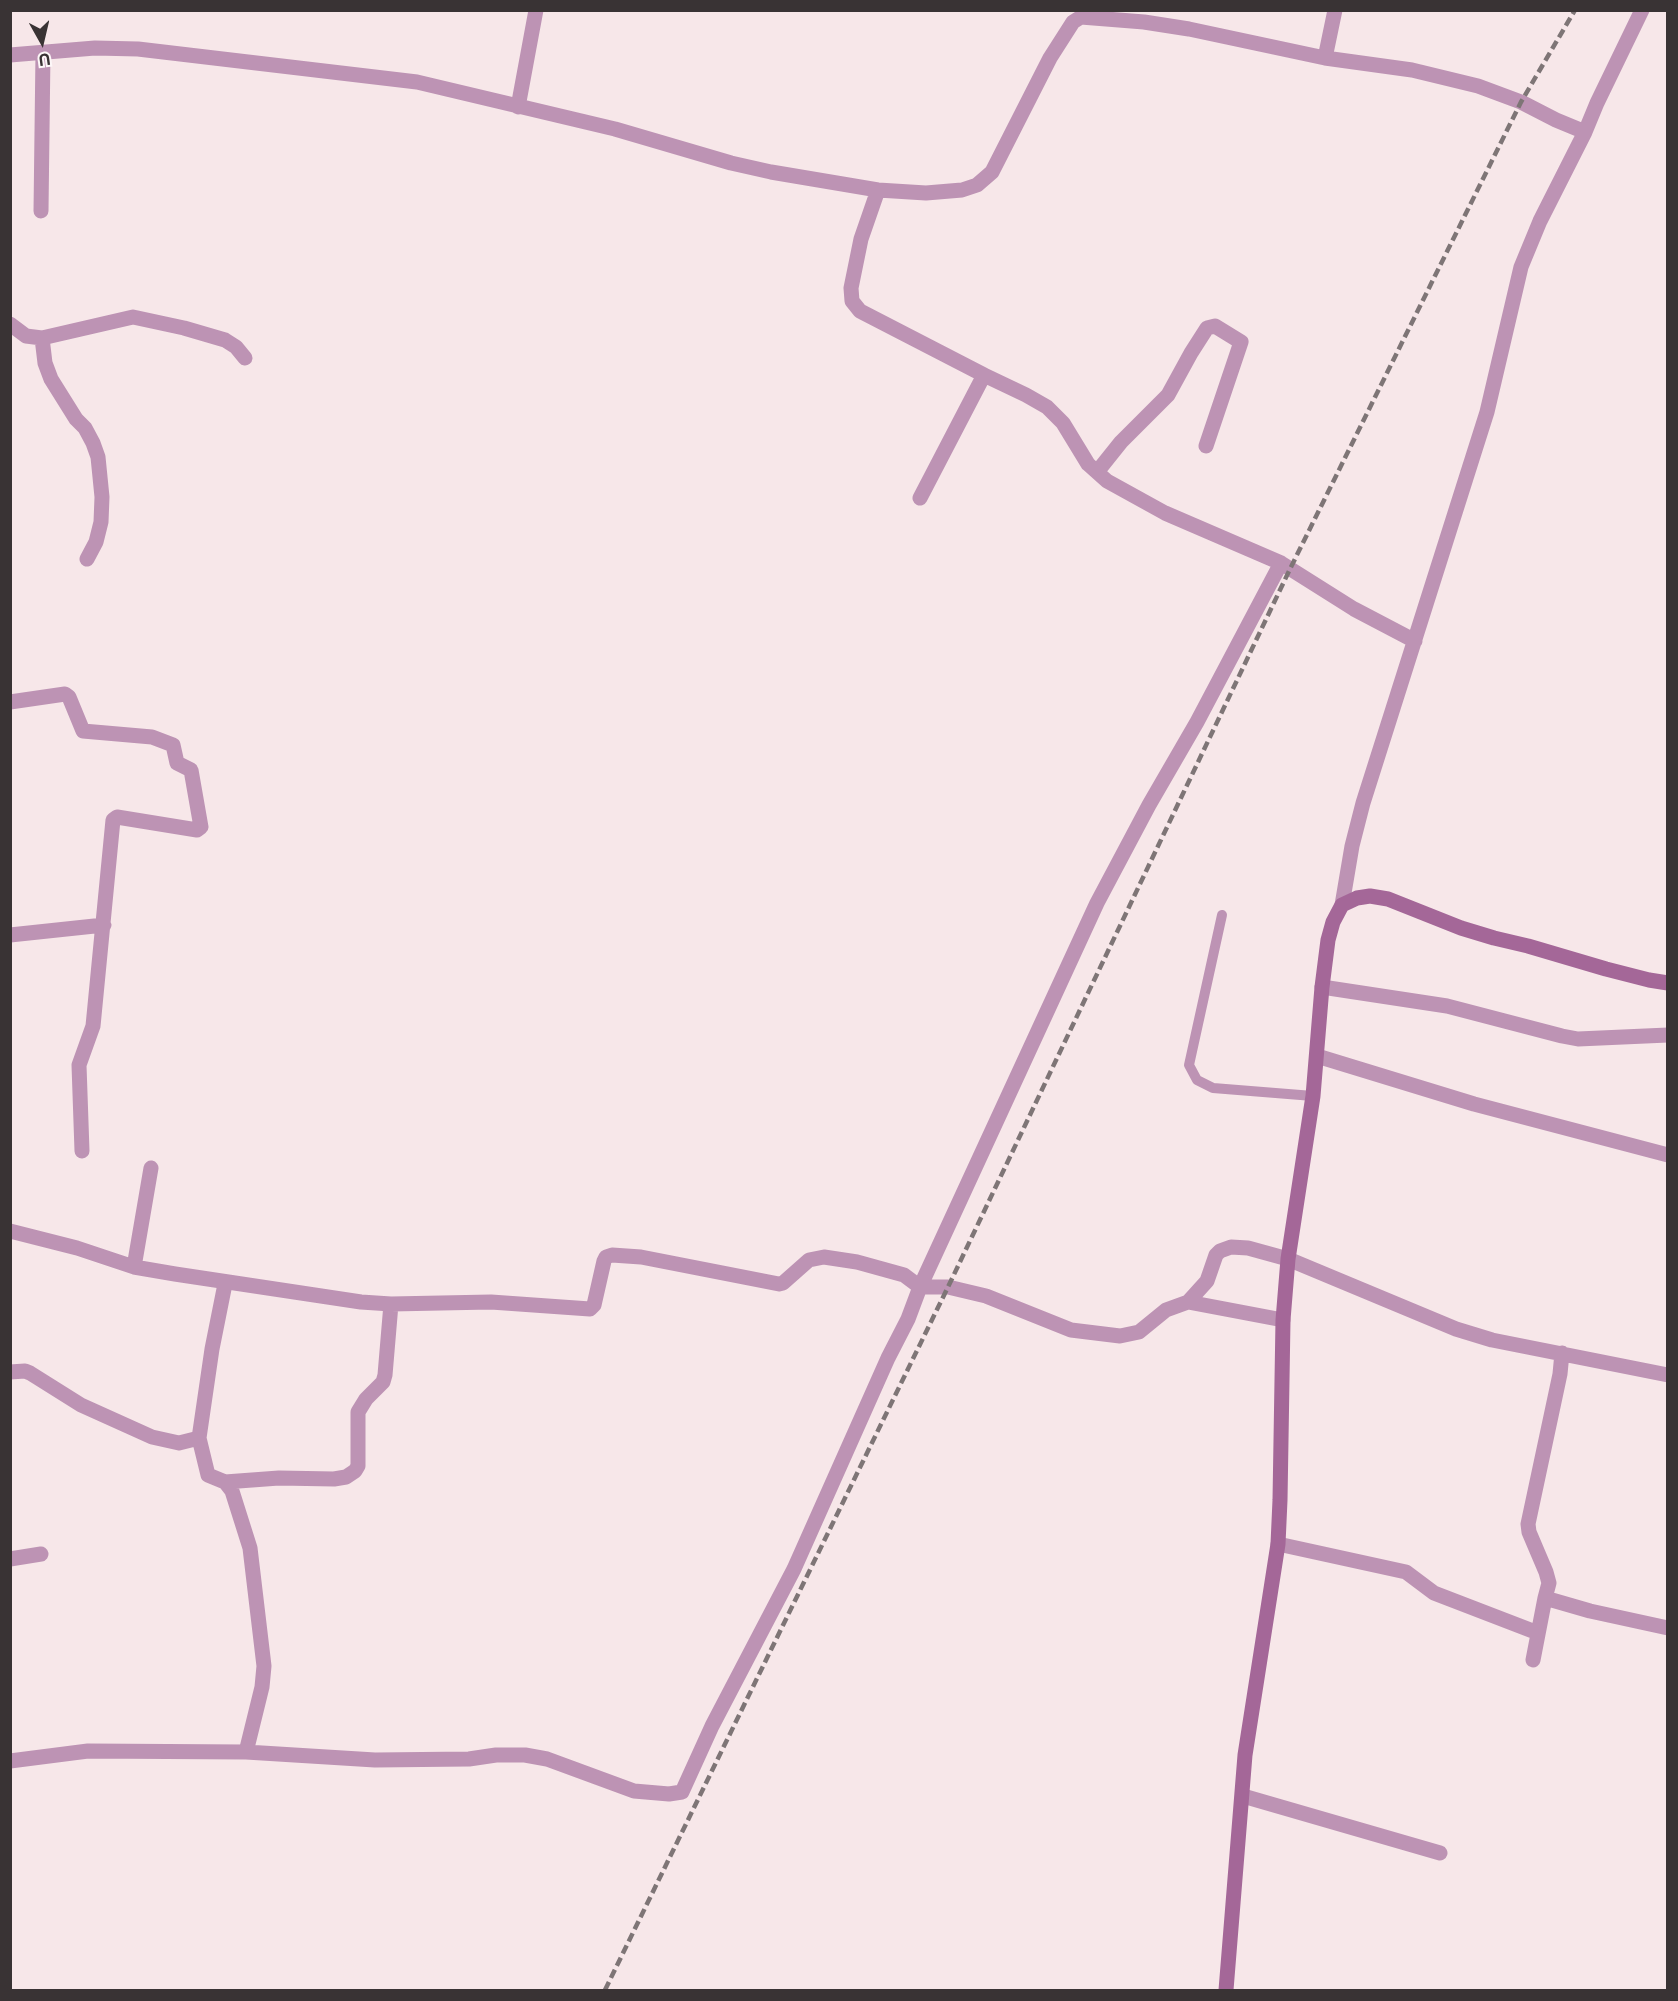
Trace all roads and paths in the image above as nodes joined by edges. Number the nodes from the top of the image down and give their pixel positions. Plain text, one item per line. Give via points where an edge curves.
1 (536, 10) edge
2 (1335, 10) edge
3 (1642, 10) edge
4 (43, 52) junction
5 (10, 55) edge
6 (1325, 58) junction
7 (518, 107) junction
8 (1585, 132) junction
9 (878, 190) junction
10 (41, 211) dead end
11 (10, 324) edge
12 (42, 338) junction
13 (245, 358) dead end
14 (984, 375) junction
15 (1206, 446) dead end
16 (1097, 472) junction
17 (920, 498) dead end
18 (87, 559) dead end
19 (1281, 563) junction
20 (1415, 641) junction
21 (10, 702) edge
22 (1342, 905) junction
23 (1222, 915) dead end
24 (104, 925) junction
25 (10, 935) edge
26 (1668, 983) edge
27 (1322, 987) junction
28 (1668, 1035) edge
29 (1317, 1056) junction
30 (1312, 1096) junction
31 (81, 1151) dead end
32 (1668, 1155) edge
33 (152, 1168) dead end
34 (10, 1231) edge
35 (1288, 1258) junction
36 (134, 1267) junction
37 (225, 1284) junction
38 (920, 1287) junction
39 (1188, 1302) junction
40 (391, 1304) junction
41 (1283, 1320) junction
42 (1562, 1353) junction
43 (10, 1372) edge
44 (1668, 1375) edge
45 (199, 1438) junction
46 (225, 1482) junction
47 (1278, 1544) junction
48 (42, 1554) dead end
49 (10, 1559) edge
50 (1545, 1598) junction
51 (1668, 1628) edge
52 (1538, 1633) junction
53 (1533, 1660) dead end
54 (246, 1752) junction
55 (10, 1761) edge
56 (1243, 1796) junction
57 (1440, 1853) dead end
58 (1226, 1990) edge

1 - 7 street
2 - 6 street
3 - 8 street
4 - 5 street
4 - 7 street via 138,49 360,74 427,84
4 - 10 street
6 - 8 street via 1412,70 1478,86
6 - 9 street via 1189,29 1081,17 1072,22 1050,58 986,179 962,190
7 - 9 street via 771,172
8 - 20 street via 1521,267 1487,412
9 - 14 street via 855,267 852,301 860,311
11 - 12 street via 27,336
12 - 13 street via 133,317 225,340
12 - 18 street via 51,379 93,442 98,457 100,522
14 - 16 street via 1047,407 1064,423
14 - 17 street
15 - 16 street via 1241,342 1215,326 1207,328 1168,395
16 - 19 street via 1165,513
19 - 20 street via 1354,609
19 - 38 street via 1097,903
20 - 22 street via 1363,803
21 - 24 street via 65,694 83,731 152,737 173,745 177,763 191,770 200,829 113,819
22 - 26 street via 1370,896 1388,898 1461,928
22 - 27 street via 1328,940
23 - 30 lane via 1189,1065 1197,1080 1213,1088
24 - 25 street
24 - 31 street via 93,1026 79,1065
27 - 28 street via 1448,1006 1578,1039
27 - 29 street
29 - 30 street
29 - 32 street via 1474,1104
30 - 35 street
33 - 36 street
34 - 36 street
35 - 39 street via 1248,1248 1220,1251 1203,1287
35 - 41 street
35 - 42 street via 1456,1329
36 - 37 street
37 - 40 street
37 - 45 street
38 - 39 street via 948,1287 986,1296 1071,1330 1110,1336 1139,1332 1166,1310
38 - 40 street via 904,1275 824,1257 809,1260 779,1284 612,1255 604,1261 590,1309 491,1302
38 - 54 street via 799,1559 682,1792 634,1791 547,1759 525,1755 375,1760
39 - 41 street
40 - 46 street via 383,1382 358,1412 355,1471 334,1479
41 - 47 street
42 - 44 street
42 - 50 street via 1528,1524 1546,1572
43 - 45 street via 25,1371 81,1405 152,1437 179,1443
45 - 46 street via 208,1475
46 - 54 street via 232,1491 250,1548 263,1642 262,1687
47 - 52 street via 1406,1572 1434,1593
47 - 56 street via 1249,1722
48 - 49 street
50 - 51 street
50 - 52 street
52 - 53 street
54 - 55 street via 88,1751
56 - 57 street
56 - 58 street

